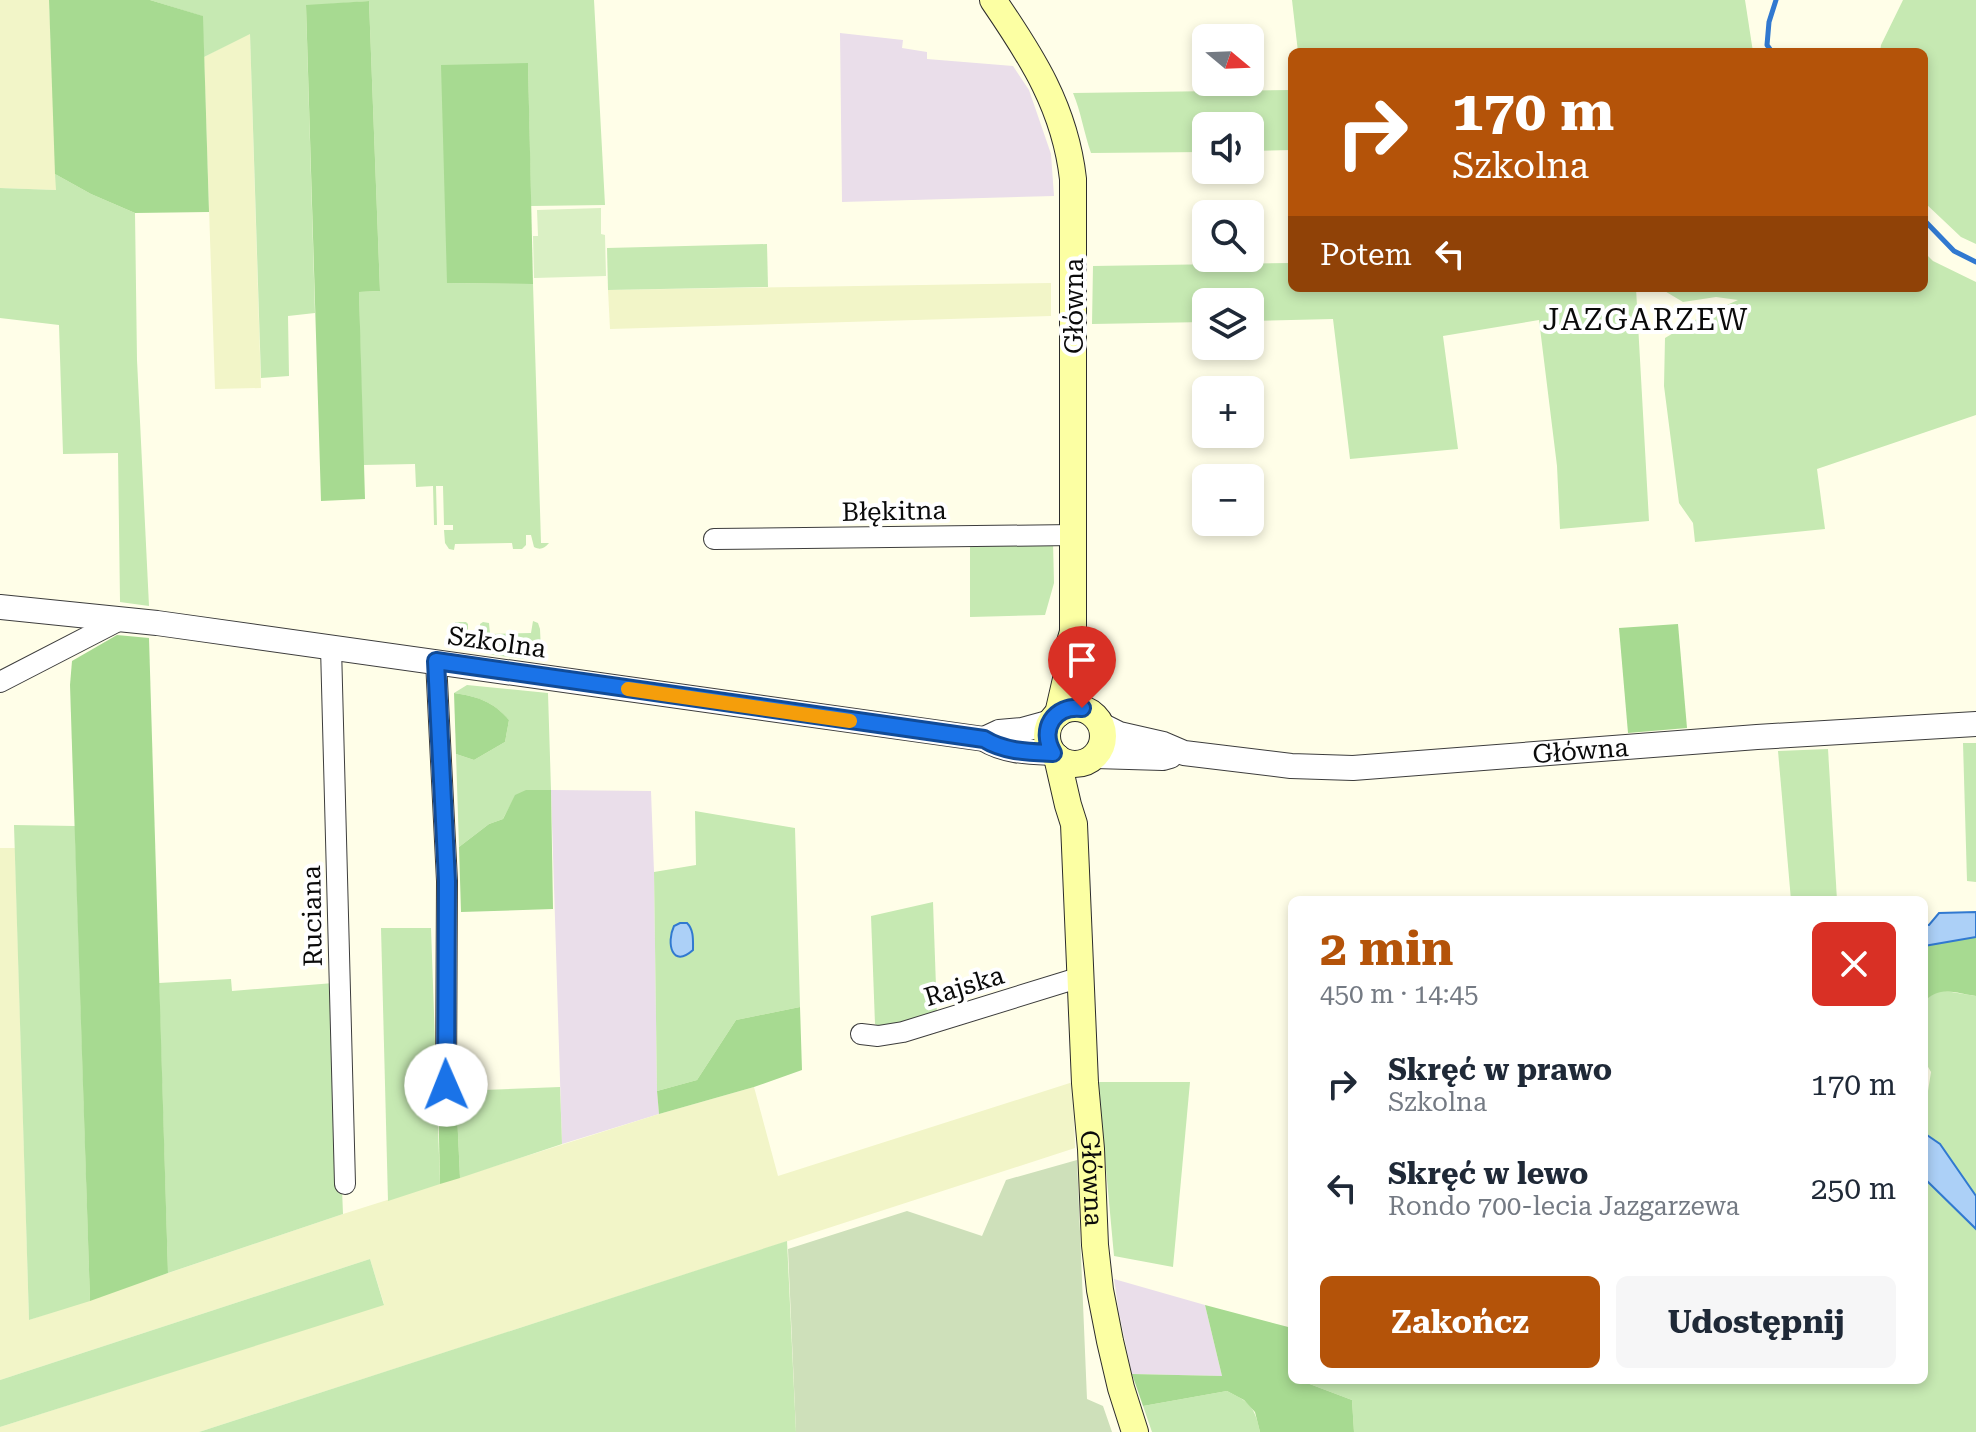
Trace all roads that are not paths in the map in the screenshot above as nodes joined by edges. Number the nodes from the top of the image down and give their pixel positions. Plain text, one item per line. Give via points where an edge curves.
1 (993, 0) edge
2 (1074, 535) junction
3 (714, 539) dead end
4 (0, 607) edge
5 (122, 619) junction
6 (1073, 632) junction
7 (331, 647) junction
8 (436, 661) junction
9 (0, 682) edge
10 (1054, 718) junction
11 (1095, 718) junction
12 (1976, 724) edge
13 (984, 739) junction
14 (1184, 753) junction
15 (1055, 755) junction
16 (1092, 758) junction
17 (1074, 824) junction
18 (1081, 977) junction
19 (861, 1034) dead end
20 (446, 1085) dead end
21 (345, 1184) dead end
22 (1135, 1432) edge

1 - 2 main road, Główna via 1051,96 1072,164
2 - 3 street, Błękitna
2 - 6 main road, Główna
4 - 5 street, Szkolna
5 - 7 street, Szkolna
5 - 9 street
6 - 10 main road, Główna
6 - 11 main road, Główna
7 - 8 street, Szkolna
7 - 21 street, Ruciana
8 - 13 street, Szkolna
8 - 20 street via 447,881
10 - 11 main road via 1069,708 1082,708
10 - 13 street, Szkolna
10 - 15 main road via 1047,738
11 - 14 street, Główna via 1119,734
11 - 16 main road via 1103,738
12 - 14 street, Główna via 1354,768
13 - 15 street, Szkolna via 996,746
14 - 16 street, Główna
15 - 16 main road via 1073,764
15 - 17 main road, Główna
16 - 17 main road, Główna
17 - 18 main road, Główna
18 - 19 street, Rajska via 903,1032
18 - 22 main road, Główna via 1100,1290

